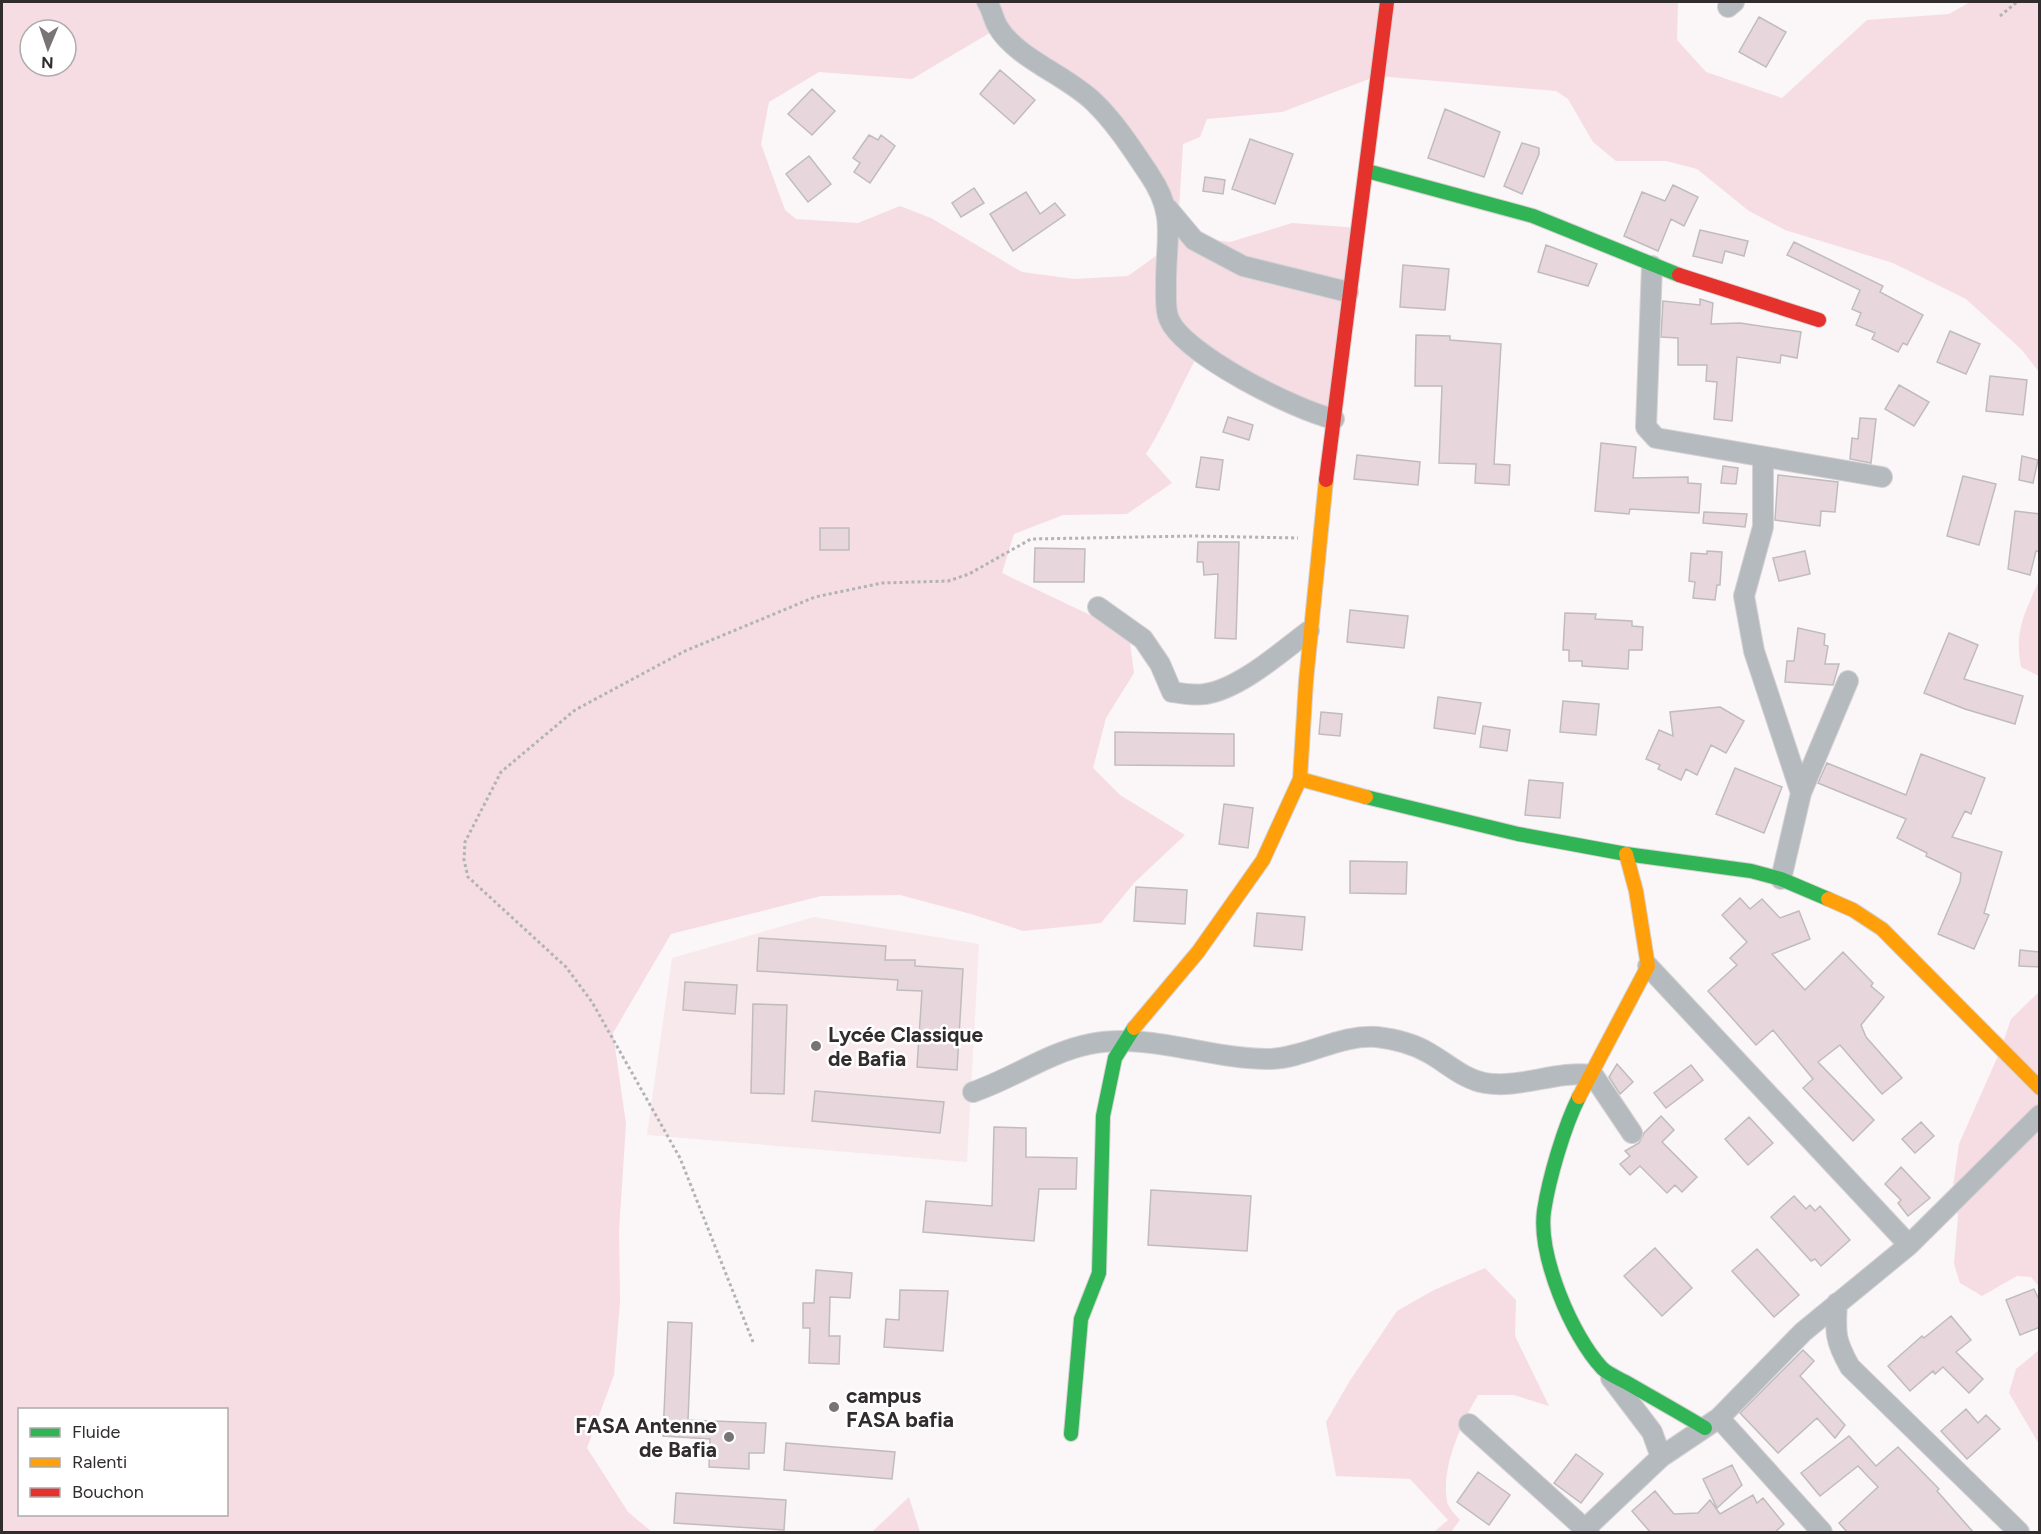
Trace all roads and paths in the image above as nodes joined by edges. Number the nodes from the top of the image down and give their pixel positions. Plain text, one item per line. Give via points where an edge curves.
1 (987, 2) edge
2 (1387, 2) edge
3 (2017, 2) edge
4 (2000, 16) dead end
5 (1367, 171) junction
6 (1168, 210) junction
7 (1652, 266) junction
8 (1348, 292) junction
9 (1819, 320) dead end
10 (1334, 418) junction
11 (1763, 457) junction
12 (1882, 477) dead end
13 (1320, 538) junction
14 (1098, 607) dead end
15 (1309, 631) junction
16 (1848, 681) dead end
17 (1300, 779) junction
18 (1801, 794) junction
19 (1626, 854) junction
20 (1781, 879) junction
21 (1648, 966) junction
22 (1126, 1042) junction
23 (1593, 1075) junction
24 (2040, 1088) edge
25 (973, 1092) dead end
26 (2040, 1115) edge
27 (1632, 1134) dead end
28 (1909, 1245) junction
29 (1837, 1303) junction
30 (753, 1342) dead end
31 (1603, 1369) junction
32 (1712, 1423) junction
33 (1469, 1424) dead end
34 (1071, 1434) dead end
35 (1661, 1457) junction
36 (1587, 1531) edge
37 (1822, 1533) edge
38 (2019, 1533) edge

1 - 6 street via 998,27 1013,42 1100,108 1149,173
2 - 5 street
3 - 4 path
5 - 7 street via 1533,216
5 - 8 street
6 - 8 street via 1194,240 1243,266
6 - 10 street via 1167,304 1169,319 1180,336 1198,352 1265,391 1305,410
7 - 9 street
7 - 11 street via 1646,427 1649,434
8 - 10 street
10 - 13 street
11 - 12 street
11 - 18 street via 1763,527 1744,596 1754,651
13 - 15 street
13 - 30 path via 1031,539 969,574 948,581 882,583 814,597 685,651 575,710 501,772 465,842 468,877 566,967 592,1002 680,1158
14 - 15 street via 1143,639 1172,692 1205,694 1226,687
15 - 17 street
16 - 18 street
17 - 19 street via 1518,834
17 - 22 street via 1263,860 1198,952
18 - 20 street
19 - 20 street via 1751,871
19 - 21 street
20 - 24 street via 1853,910 1882,929
21 - 23 street
21 - 28 street
22 - 23 street via 1271,1059 1353,1038 1376,1037 1416,1046 1484,1083 1519,1082 1560,1074
22 - 25 street via 1067,1050
22 - 34 street via 1115,1058 1103,1116 1099,1273 1081,1319
23 - 27 street
23 - 31 street via 1564,1134 1544,1212 1544,1229 1563,1305
26 - 28 street
28 - 29 street
29 - 32 street
29 - 38 street via 1838,1346 1850,1366
31 - 32 street
31 - 35 street via 1652,1432
32 - 35 street
32 - 37 street
33 - 36 street
35 - 36 street

